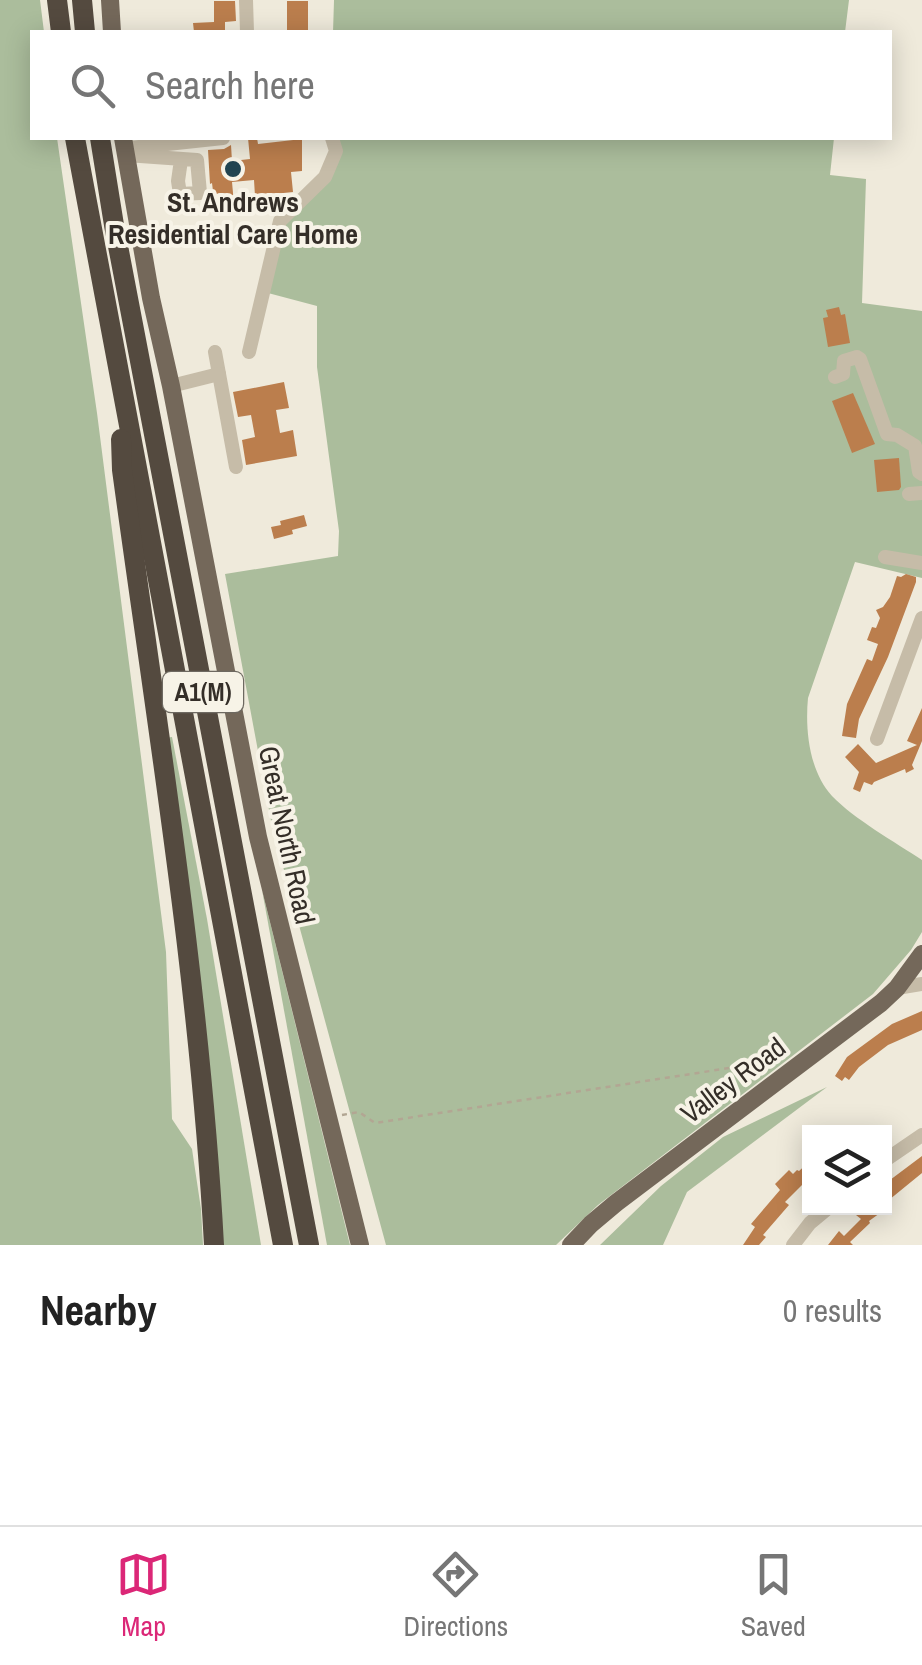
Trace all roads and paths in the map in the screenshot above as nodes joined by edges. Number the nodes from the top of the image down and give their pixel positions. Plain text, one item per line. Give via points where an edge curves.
1 (57, 0) edge
2 (82, 0) edge
3 (110, 0) edge
4 (246, 0) edge
5 (61, 30) edge
6 (85, 30) edge
7 (112, 30) edge
8 (247, 30) edge
9 (74, 140) edge
10 (100, 140) edge
11 (201, 140) edge
12 (333, 140) edge
13 (124, 147) edge
14 (181, 160) dead end
15 (215, 352) dead end
16 (249, 352) dead end
17 (219, 374) junction
18 (835, 376) dead end
19 (170, 386) junction
20 (124, 402) junction
21 (236, 467) dead end
22 (922, 474) edge
23 (886, 556) dead end
24 (922, 563) edge
25 (922, 618) edge
26 (878, 739) dead end
27 (922, 954) edge
28 (922, 984) edge
29 (897, 988) junction
30 (802, 1063) junction
31 (327, 1118) junction
32 (922, 1135) edge
33 (892, 1155) edge
34 (820, 1215) edge
35 (214, 1245) edge
36 (284, 1245) edge
37 (309, 1245) edge
38 (360, 1245) edge
39 (571, 1245) edge
40 (793, 1245) edge

1 - 5 highway
2 - 6 highway
3 - 7 main road
4 - 8 street
9 - 20 highway, A1(M)
10 - 37 highway, A1(M)
11 - 13 street
12 - 16 street via 336,152 325,178 280,222
13 - 14 street
13 - 19 main road, Great North Road
15 - 17 street
17 - 19 street
17 - 21 street
18 - 22 street via 843,374 844,360 860,359 888,434 916,446
19 - 31 main road, Great North Road via 258,838
20 - 35 highway, A1(M) via 122,470 197,1029
20 - 36 highway, A1(M)
23 - 24 street
25 - 26 street
27 - 29 main road, Valley Road
28 - 29 street
29 - 30 main road, Valley Road
30 - 31 path via 787,1060 375,1123 359,1112
30 - 39 main road, Valley Road via 616,1203
31 - 38 main road, Great North Road
32 - 33 street
34 - 40 street

